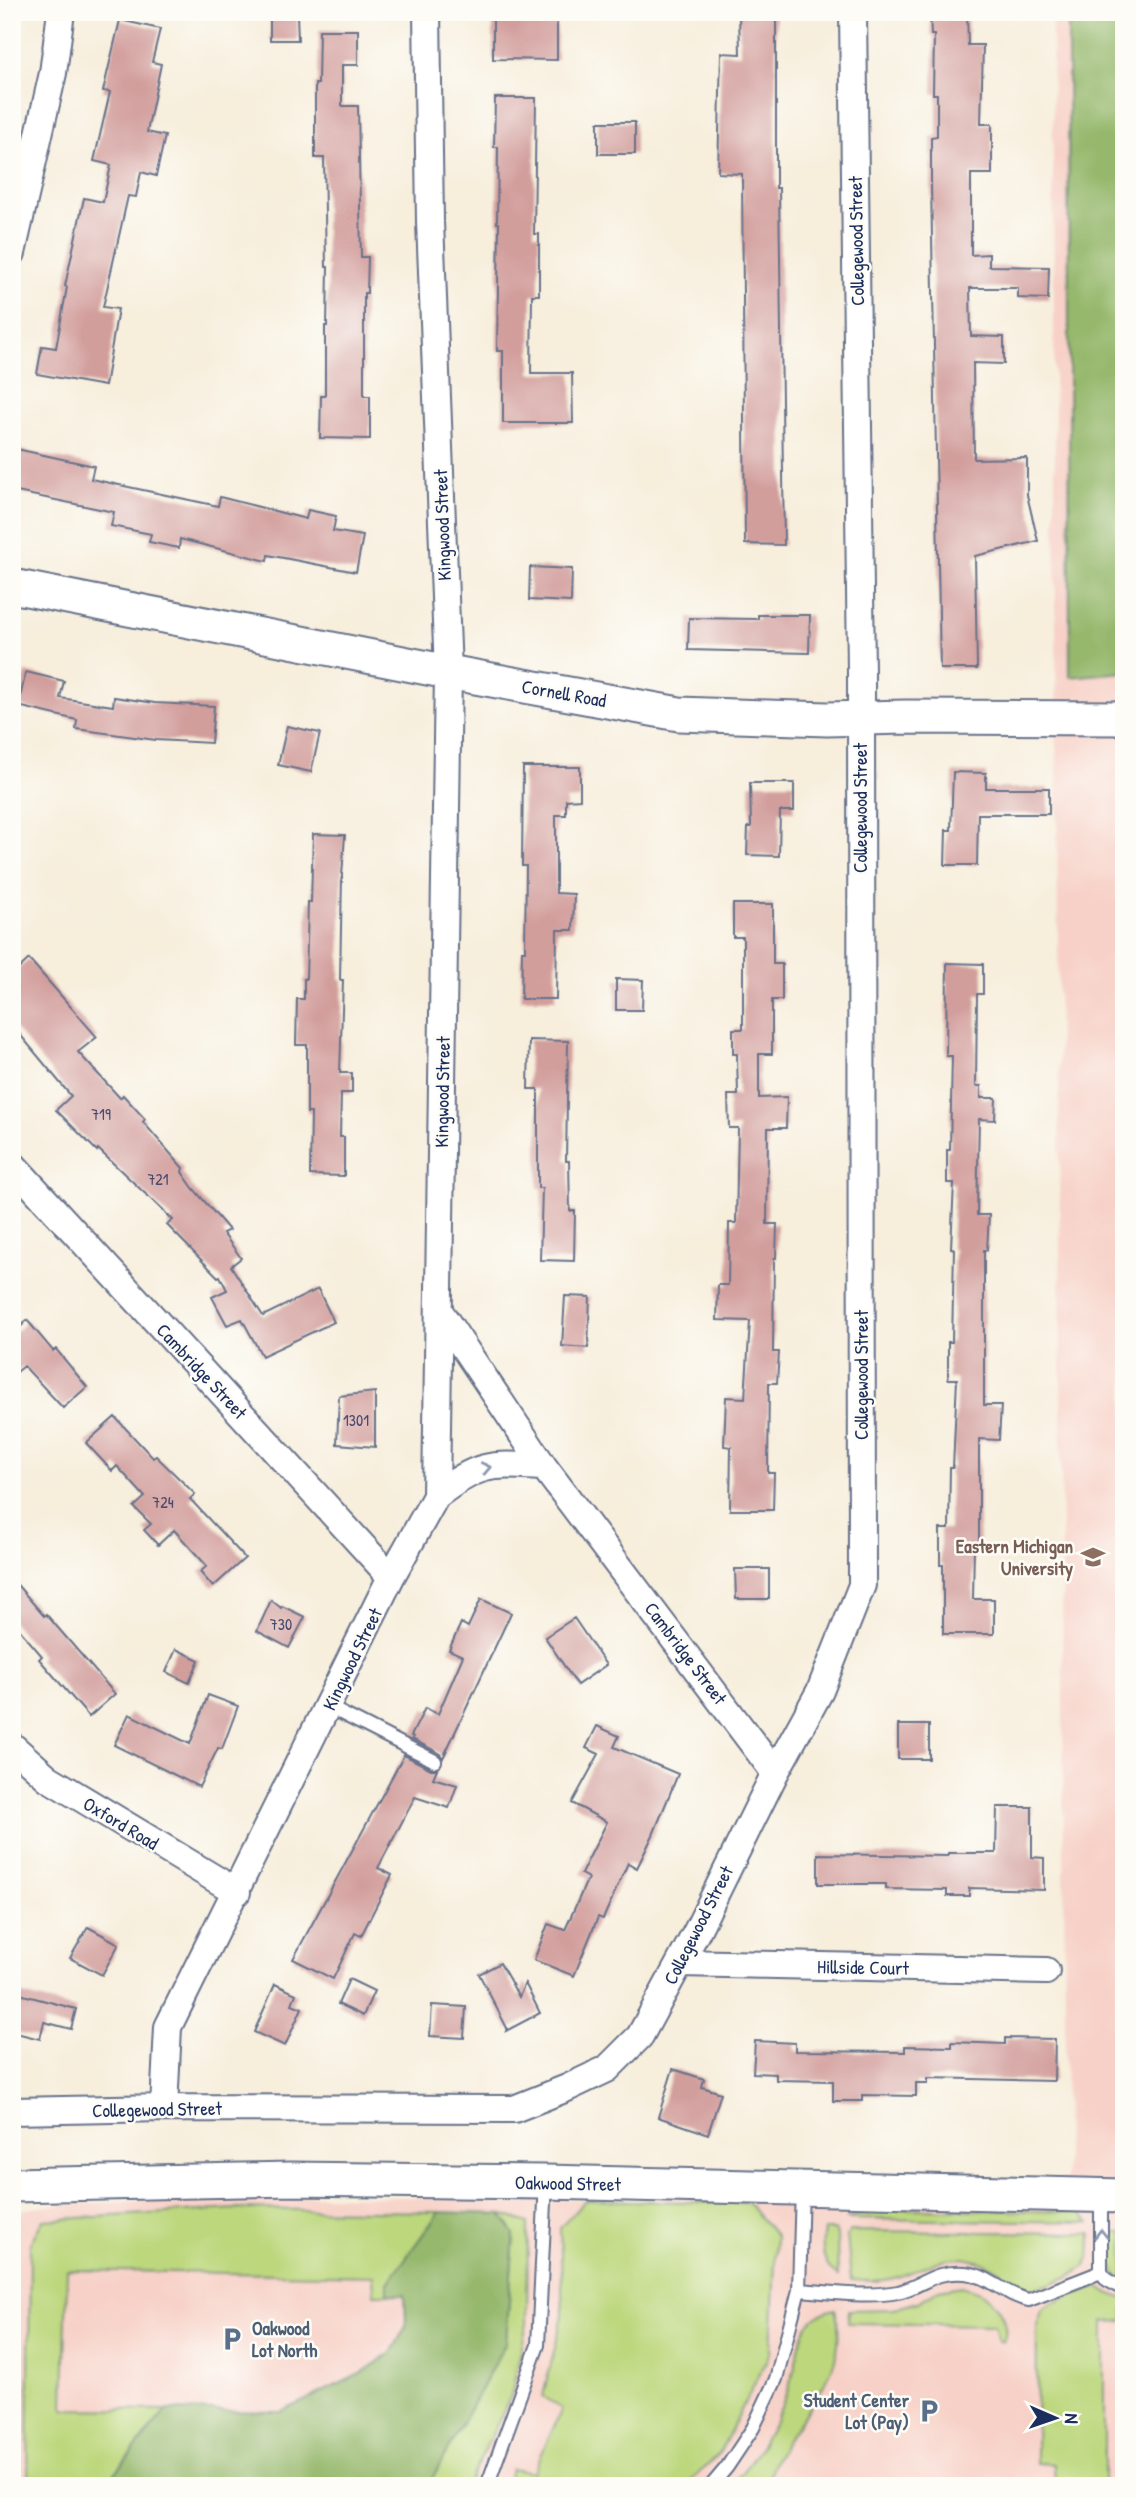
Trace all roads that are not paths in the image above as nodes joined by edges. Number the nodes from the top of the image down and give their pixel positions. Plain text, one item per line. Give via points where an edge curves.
1 (61, 12) edge
2 (427, 12) edge
3 (853, 12) edge
4 (12, 253) edge
5 (12, 586) edge
6 (448, 672) junction
7 (861, 717) junction
8 (1124, 718) edge
9 (12, 1164) edge
10 (440, 1312) junction
11 (544, 1467) junction
12 (436, 1496) junction
13 (391, 1577) junction
14 (328, 1707) junction
15 (12, 1746) edge
16 (435, 1761) dead end
17 (775, 1773) junction
18 (237, 1892) junction
19 (680, 1963) junction
20 (1046, 1971) dead end
21 (164, 2108) junction
22 (12, 2111) edge
23 (545, 2182) junction
24 (12, 2185) edge
25 (802, 2188) junction
26 (1112, 2196) edge
27 (1101, 2272) junction
28 (1124, 2289) edge
29 (799, 2290) junction
30 (486, 2486) edge
31 (711, 2486) edge

1 - 4 street via 53,73
2 - 6 street, Kingwood Street via 430,222
3 - 7 street, Collegewood Street
5 - 6 street, Cornell Road
6 - 7 street, Cornell Road via 679,714
6 - 10 street, Kingwood Street
7 - 8 street, Cornell Road
7 - 17 street, Collegewood Street via 862,1585 820,1691
9 - 13 street, Cambridge Street
10 - 11 street, Cambridge Street
10 - 12 street, Kingwood Street
12 -> 11 street via 477,1469
11 - 17 street, Cambridge Street
12 - 13 street, Kingwood Street
13 - 14 street, Kingwood Street
14 - 16 lane
14 - 18 street, Kingwood Street
15 - 18 street, Oxford Road via 48,1779
17 - 19 street, Collegewood Street
18 - 21 street, Kingwood Street via 168,2027
19 - 20 street, Hillside Court
19 - 21 street, Collegewood Street via 640,2036 607,2069 514,2109
21 - 22 street, Collegewood Street
23 - 24 street, Oakwood Street via 290,2179
23 - 25 street, Oakwood Street
23 - 30 lane via 538,2344
25 - 26 street, Oakwood Street
25 - 29 lane
27 -> 26 lane
27 - 28 lane
27 - 29 lane via 1035,2298 1021,2298 968,2273 942,2273 885,2294
29 - 31 lane via 776,2379 753,2428

